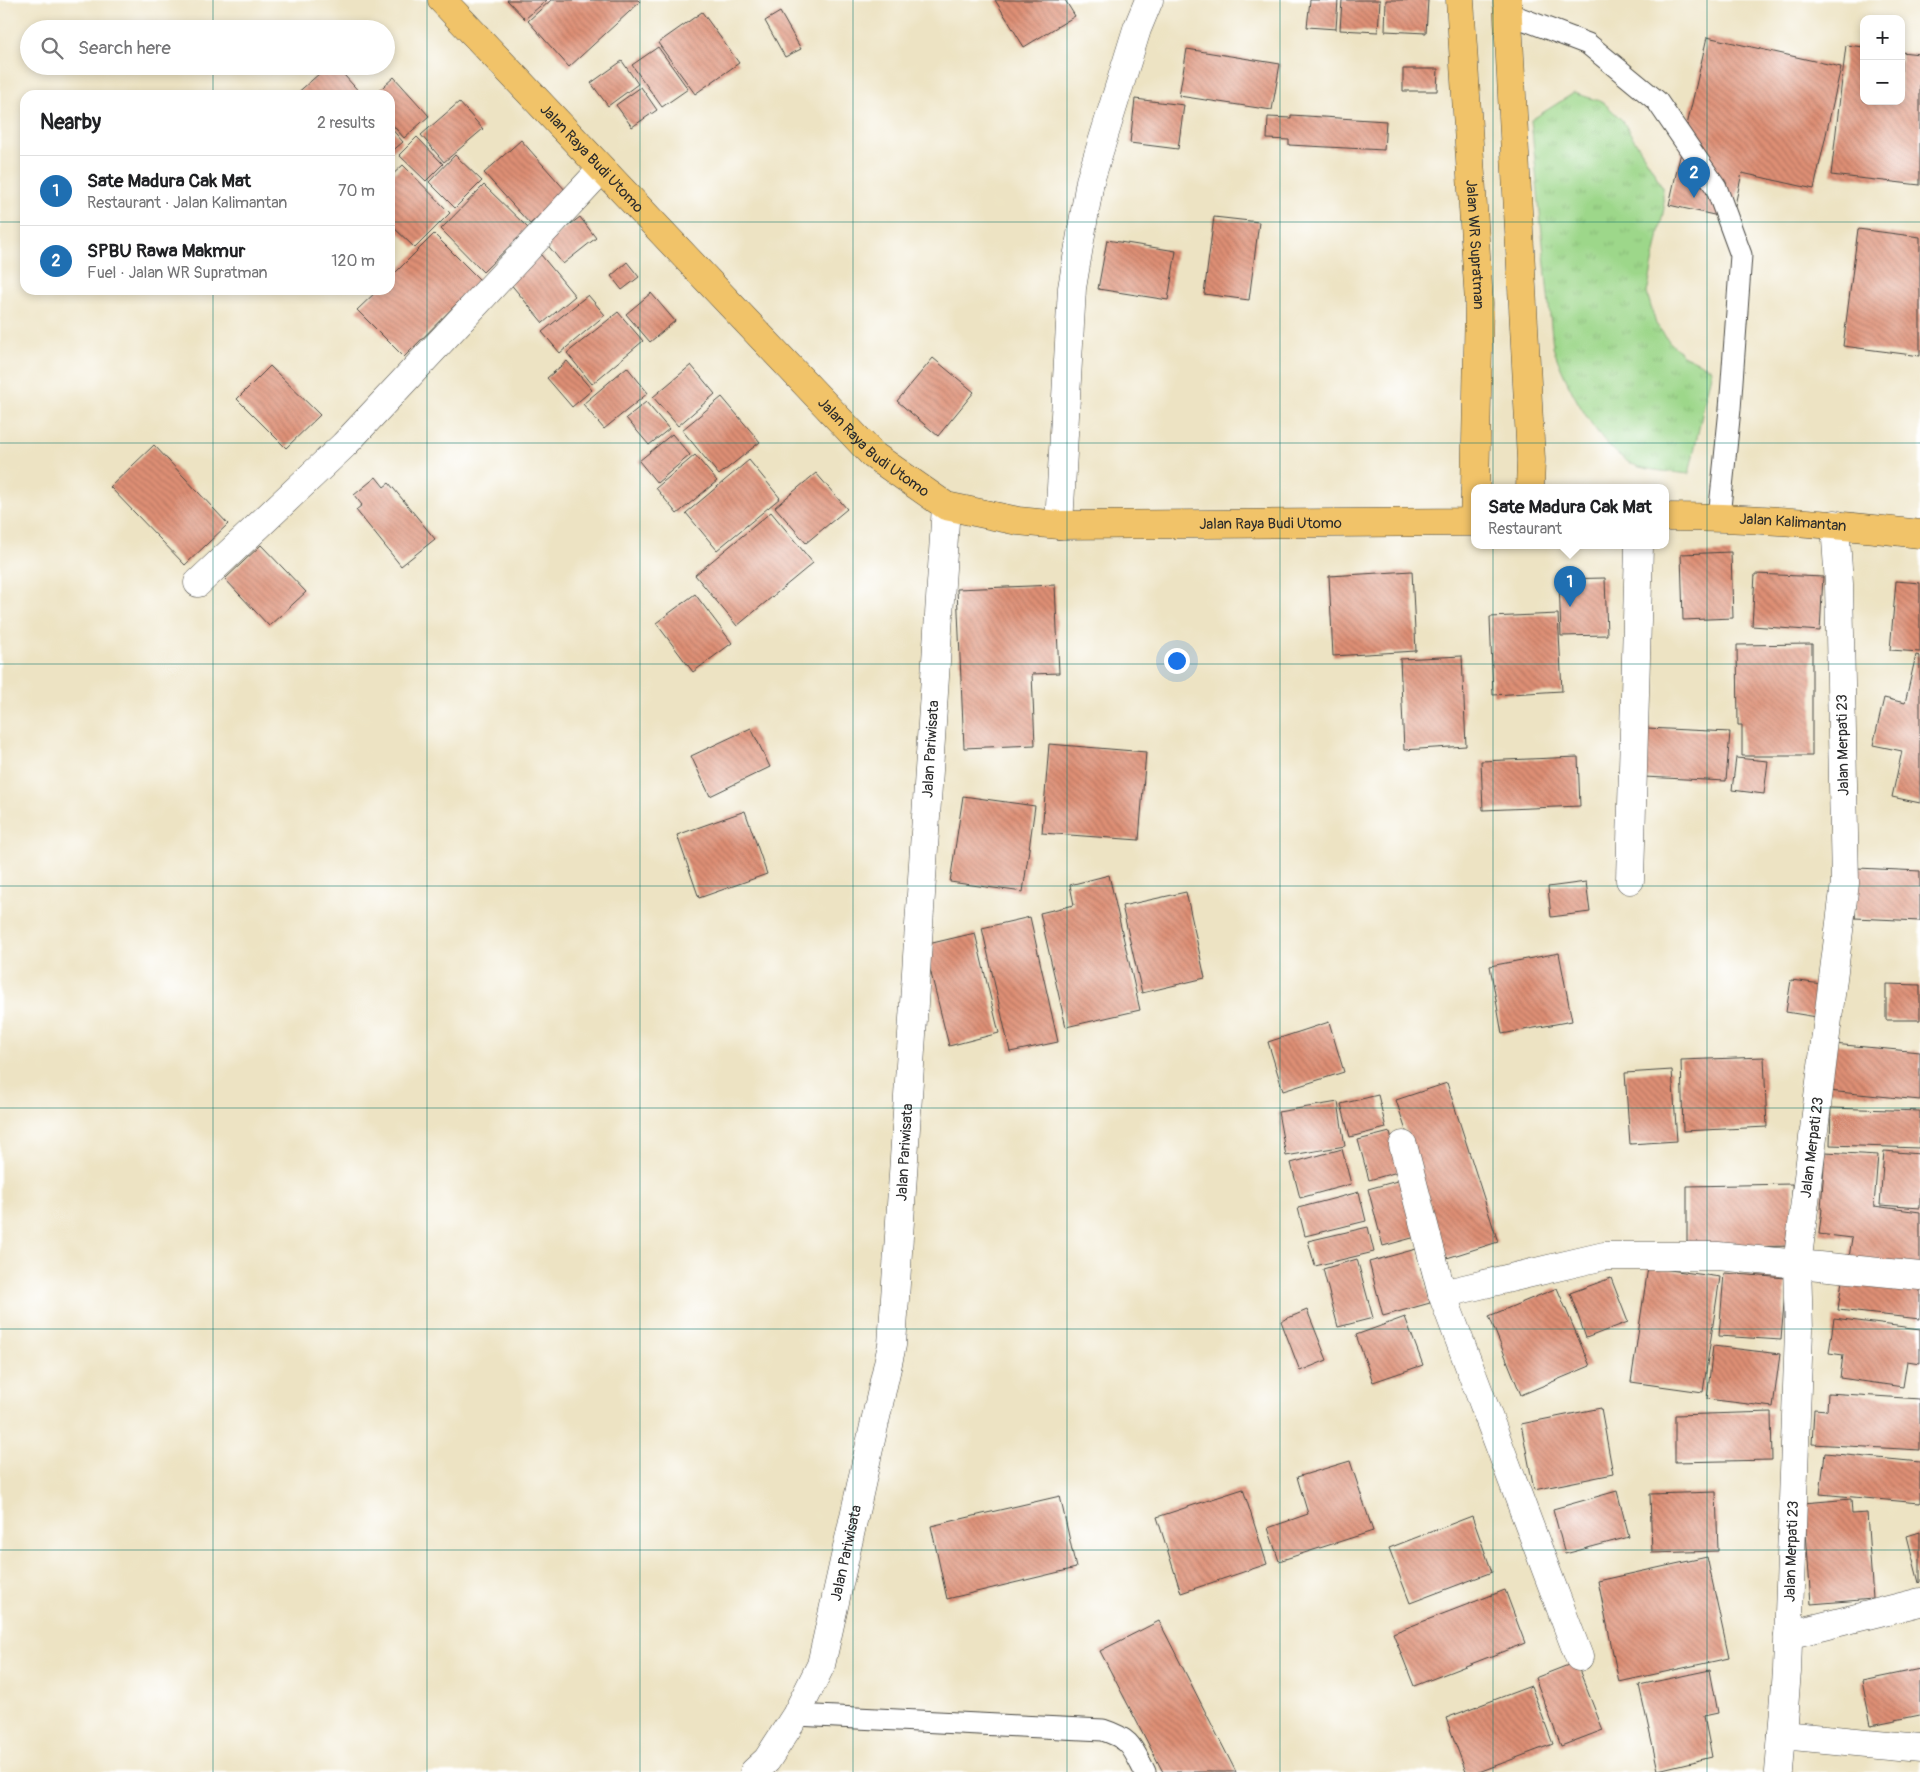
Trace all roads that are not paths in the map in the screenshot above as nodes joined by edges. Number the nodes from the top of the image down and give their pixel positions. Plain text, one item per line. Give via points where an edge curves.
1 (442, 0) edge
2 (1149, 0) edge
3 (1460, 0) edge
4 (1507, 7) edge
5 (601, 170) junction
6 (1475, 484) edge
7 (1530, 484) edge
8 (946, 506) junction
9 (1669, 517) edge
10 (1719, 517) junction
11 (1471, 522) edge
12 (1835, 524) junction
13 (1059, 525) junction
14 (1920, 534) edge
15 (1639, 549) edge
16 (198, 583) dead end
17 (1630, 880) dead end
18 (1403, 1145) dead end
19 (1797, 1265) junction
20 (1920, 1276) edge
21 (1442, 1294) junction
22 (1920, 1602) edge
23 (1788, 1635) junction
24 (1579, 1657) dead end
25 (796, 1715) junction
26 (1782, 1735) junction
27 (1920, 1748) edge
28 (754, 1772) edge
29 (1145, 1772) edge
30 (1778, 1772) edge

1 - 5 main road, Jalan Raya Budi Utomo
2 - 13 street via 1137,28 1090,181 1072,288
3 - 6 main road, Jalan WR Supratman via 1479,303
4 - 7 main road
4 - 10 lane via 1588,44 1657,101 1716,187 1741,255
5 - 8 main road, Jalan Raya Budi Utomo via 873,456
5 - 16 street via 344,445
8 - 13 main road, Jalan Raya Budi Utomo via 1018,521
8 - 25 street, Jalan Pariwisata via 892,1345 821,1664
9 - 10 main road, Jalan Kalimantan
10 - 12 main road, Jalan Kalimantan
11 - 13 main road, Jalan Raya Budi Utomo
12 - 14 main road, Jalan Kalimantan
12 - 19 street, Jalan Merpati 23 via 1840,584 1845,884
15 - 17 street
18 - 21 street
19 - 20 street
19 - 21 street via 1718,1256 1604,1256
19 - 23 street, Jalan Merpati 23 via 1799,1330
21 - 24 street
22 - 23 street
23 - 26 street, Jalan Merpati 23
25 - 28 street, Jalan Pariwisata via 767,1760
25 - 29 lane via 1103,1730 1130,1743
26 - 27 street
26 - 30 street, Jalan Merpati 23

